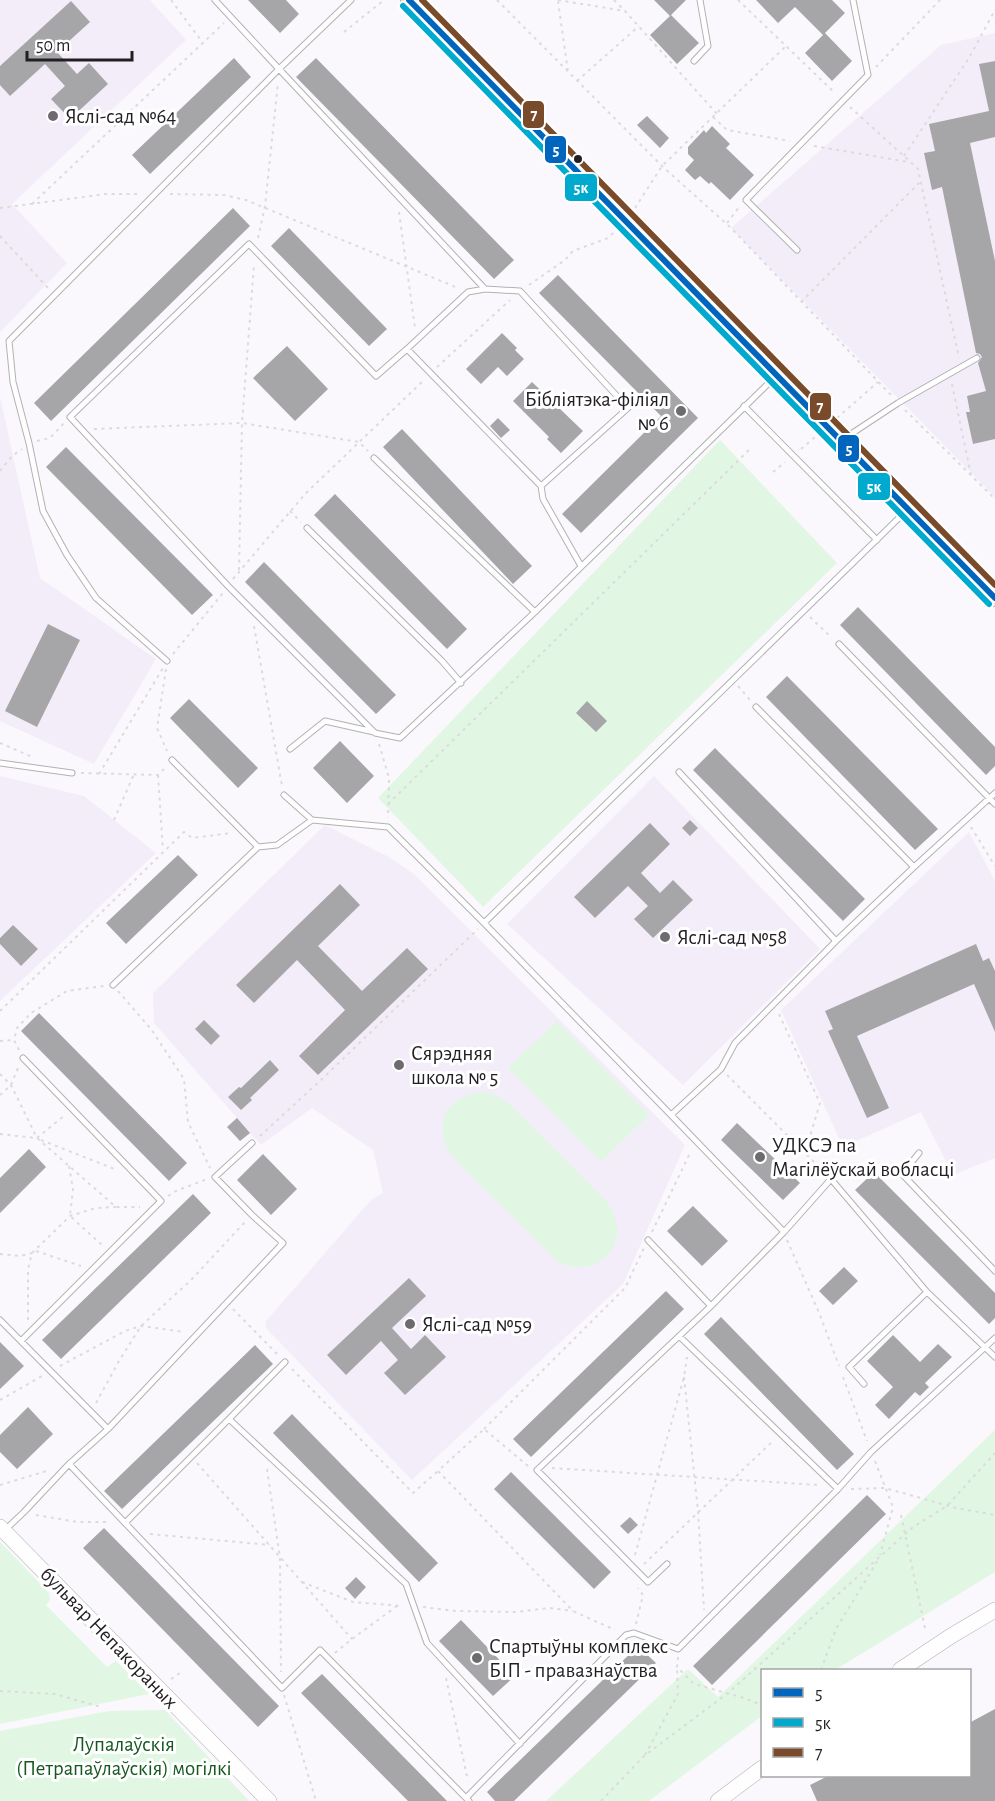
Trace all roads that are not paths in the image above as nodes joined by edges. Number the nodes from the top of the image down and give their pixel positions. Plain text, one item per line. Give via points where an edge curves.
1 (215, 0) edge
2 (351, 0) edge
3 (409, 0) edge
4 (700, 0) edge
5 (853, 0) edge
6 (694, 61) dead end
7 (279, 69) junction
8 (797, 250) dead end
9 (485, 289) junction
10 (407, 349) junction
11 (977, 358) dead end
12 (776, 376) junction
13 (744, 406) junction
14 (840, 441) junction
15 (374, 458) road end
16 (541, 486) junction
17 (908, 510) junction
18 (307, 528) road end
19 (877, 540) junction
20 (581, 566) junction
21 (995, 598) edge
22 (535, 612) junction
23 (839, 644) road end
24 (167, 661) road end
25 (461, 683) junction
26 (756, 707) road end
27 (375, 733) junction
28 (290, 748) dead end
29 (172, 760) road end
30 (0, 763) edge
31 (679, 772) dead end
32 (72, 773) road end
33 (995, 793) edge
34 (284, 795) road end
35 (989, 799) junction
36 (995, 804) edge
37 (312, 820) junction
38 (258, 847) junction
39 (914, 867) junction
40 (484, 923) junction
41 (836, 941) junction
42 (113, 985) road end
43 (23, 1058) road end
44 (671, 1115) junction
45 (252, 1143) road end
46 (919, 1153) dead end
47 (784, 1232) junction
48 (648, 1240) road end
49 (995, 1271) edge
50 (927, 1292) junction
51 (711, 1306) junction
52 (0, 1320) edge
53 (679, 1336) junction
54 (995, 1338) edge
55 (21, 1341) junction
56 (985, 1347) junction
57 (995, 1357) edge
58 (285, 1362) road end
59 (864, 1384) dead end
60 (229, 1419) junction
61 (108, 1429) junction
62 (69, 1464) junction
63 (838, 1489) junction
64 (125, 1523) junction
65 (2, 1529) edge
66 (667, 1564) dead end
67 (995, 1610) edge
68 (903, 1669) edge
69 (520, 1744) junction
70 (761, 1769) edge
71 (468, 1797) edge
72 (269, 1801) edge
73 (718, 1801) edge

1 - 7 lane
2 - 7 lane
3 - 12 main road
4 - 6 lane via 708,46
5 - 8 lane via 868,75 746,200
7 - 9 lane
7 - 24 lane via 9,341 13,382 43,511 96,598
9 - 10 lane via 468,292
9 - 16 lane via 520,291 628,408
10 - 16 lane
10 - 27 lane via 376,376 249,244 70,417 228,586
11 - 14 lane
12 - 13 lane
12 - 14 main road
13 - 19 lane
13 - 20 lane
14 - 17 main road
15 - 22 lane
16 - 20 lane via 543,499
17 - 19 lane
17 - 21 main road
18 - 25 lane
19 - 40 lane
20 - 22 lane
22 - 25 lane
23 - 35 lane
25 - 27 lane via 400,738
26 - 39 lane
27 - 28 lane via 326,721
29 - 38 lane
30 - 32 lane
31 - 41 lane
33 - 35 lane
34 - 37 lane
35 - 36 lane
35 - 39 lane
37 - 38 lane via 277,845
37 - 40 lane via 388,827
38 - 42 lane
39 - 41 lane
40 - 44 lane
41 - 44 lane via 735,1043 721,1069
43 - 55 lane via 161,1201
44 - 47 lane
45 - 61 lane via 215,1177 283,1243
46 - 49 lane via 902,1173
47 - 50 lane via 831,1179
47 - 51 lane
48 - 51 lane
50 - 56 lane
50 - 59 lane via 849,1368
51 - 53 lane
52 - 55 lane
53 - 63 lane
53 - 66 lane via 537,1470 648,1582
54 - 56 lane
55 - 61 lane
56 - 57 lane
56 - 63 lane via 871,1452
58 - 60 lane
60 - 64 lane
60 - 69 lane via 406,1584 427,1642
61 - 62 lane
62 - 64 lane
62 - 65 lane via 24,1512
63 - 69 lane via 678,1649 634,1633 626,1635
64 - 71 lane via 282,1688 320,1650
65 - 72 main road, бульвар Непакораных
67 - 68 main road
69 - 71 lane
70 - 73 main road

